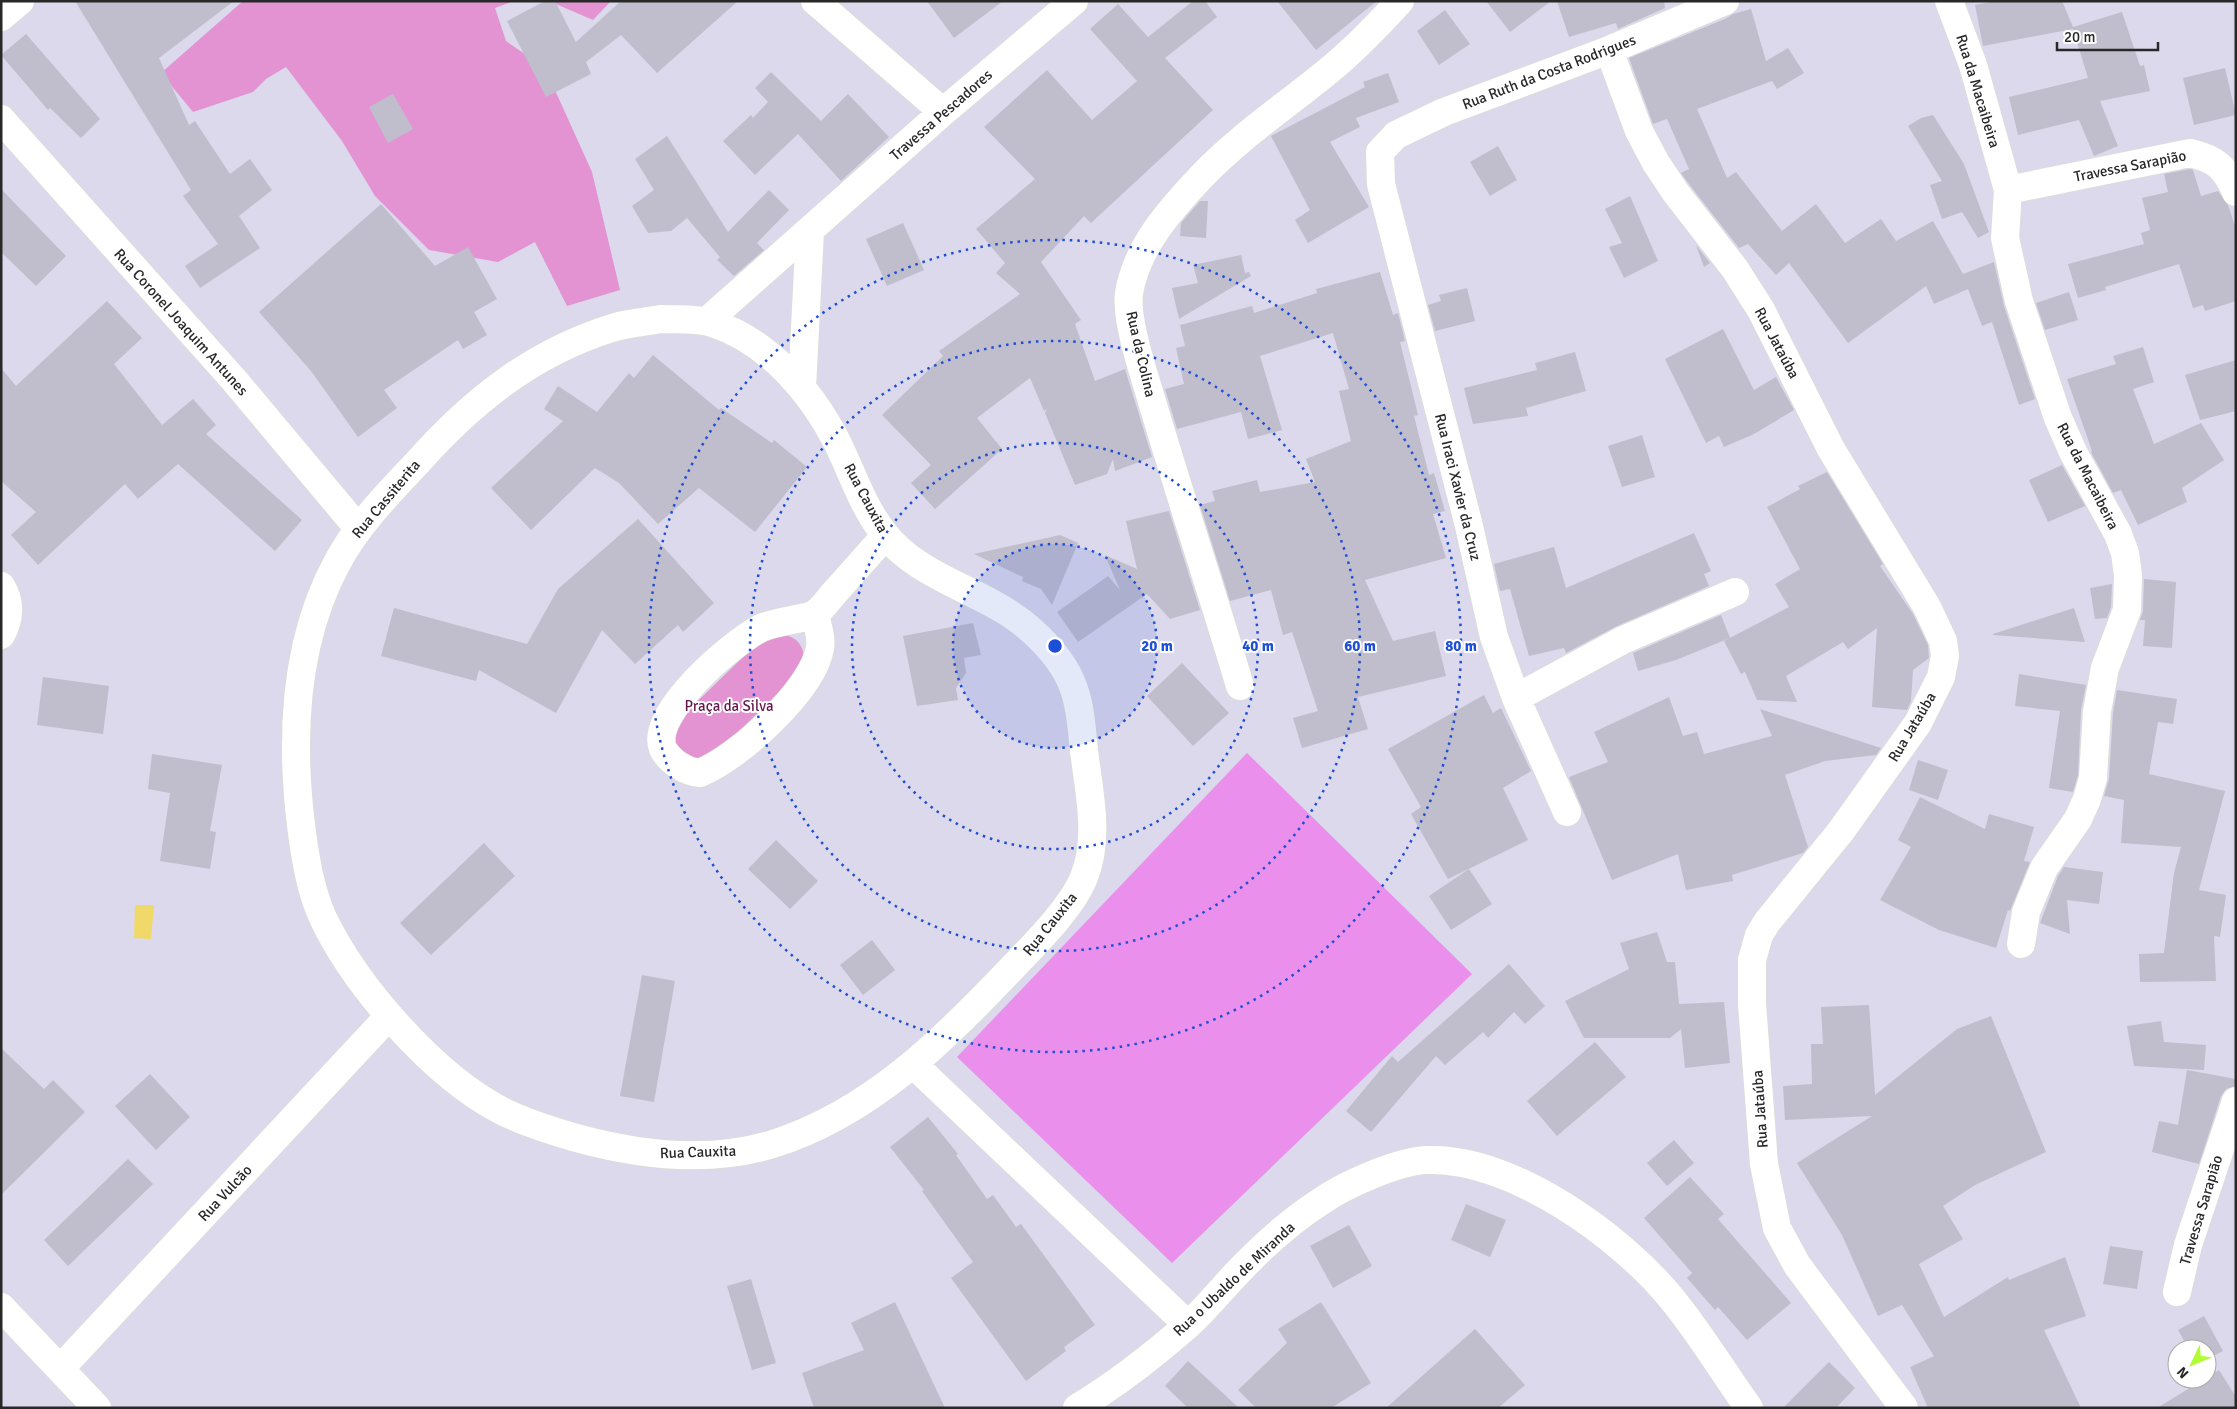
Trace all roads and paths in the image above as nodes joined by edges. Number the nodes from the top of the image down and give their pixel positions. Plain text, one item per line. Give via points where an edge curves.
1 (20, 1) edge
2 (815, 1) edge
3 (1074, 1) edge
4 (1400, 1) edge
5 (1725, 1) edge
6 (1949, 1) edge
7 (1, 17) edge
8 (1610, 50) junction
9 (943, 112) junction
10 (1, 119) edge
11 (1380, 152) joint
12 (2008, 190) junction
13 (2236, 192) edge
14 (810, 231) junction
15 (707, 321) junction
16 (802, 387) junction
17 (358, 528) junction
18 (885, 536) junction
19 (4, 591) edge
20 (1734, 592) dead end
21 (815, 614) junction
22 (1, 635) edge
23 (1240, 686) dead end
24 (1516, 698) junction
25 (1566, 812) dead end
26 (2021, 944) dead end
27 (389, 1016) junction
28 (914, 1065) junction
29 (2236, 1101) edge
30 (2177, 1292) dead end
31 (2, 1308) edge
32 (1188, 1325) junction
33 (60, 1369) junction
34 (97, 1408) edge
35 (1078, 1408) edge
36 (1748, 1408) edge
37 (1904, 1408) edge

1 - 7 street
2 - 9 street
3 - 9 street, Travessa Pescadores
4 - 23 street, Rua da Colina via 1333,66 1239,141 1197,182 1155,230 1129,293 1131,317 1147,386
5 - 8 street, Rua Ruth da Costa Rodrigues
6 - 12 street, Rua da Macaibeira via 1972,65
8 - 11 street, Rua Ruth da Costa Rodrigues via 1444,112 1396,135
8 - 37 street, Rua Jataúba via 1639,131 1656,164 1735,269 1761,310 1832,449 1922,599 1943,641 1945,656 1941,677 1918,724 1840,831 1766,922 1752,960 1752,1004 1764,1164 1777,1228 1797,1265
9 - 14 street, Travessa Pescadores
10 - 17 street, Rua Coronel Joaquim Antunes via 234,380
11 - 24 street, Rua Iraci Xavier da Cruz via 1381,184 1494,637
12 - 13 street, Travessa Sarapião via 2190,153 2214,161 2228,176
12 - 26 street, Rua da Macaibeira via 2005,238 2020,301 2065,435 2118,534 2125,553 2128,593 2126,610 2105,668 2097,711 2093,778 2087,799 2044,868 2026,912
14 - 15 street, Travessa Pescadores
14 - 16 street
15 - 16 street, Rua Cauxita via 739,335 766,353
15 - 17 street, Rua Cassiterita via 662,319 615,327 541,358 483,396 448,428
16 - 18 street, Rua Cauxita via 835,437 861,495
17 - 27 street, Rua Cassiterita via 336,565 320,602 306,651 294,748 308,871 322,916 350,963
18 - 21 street
18 - 28 street, Rua Cauxita via 941,578 1005,610 1027,627 1063,666 1074,688 1080,714 1091,807 1087,870 1077,891 1021,959
19 - 22 street via 7,620
20 - 24 street via 1623,640
21 - 21 street via 780,620 763,627 737,644 693,685 662,727 662,747 673,761 700,774 721,764 800,691 820,650
24 - 25 street, Rua Iraci Xavier da Cruz
27 - 28 street, Rua Cauxita via 460,1083 500,1110 606,1147 678,1155 726,1153 759,1147 812,1130 856,1106
27 - 33 street, Rua Vulcão
28 - 32 street
29 - 30 street, Travessa Sarapião via 2188,1245
31 - 33 street
32 - 35 street, Rua o Ubaldo de Miranda
32 - 36 street, Rua o Ubaldo de Miranda via 1243,1266 1320,1202 1394,1167 1427,1160 1462,1164 1498,1174 1550,1198 1589,1222 1636,1260 1672,1299
33 - 34 street

